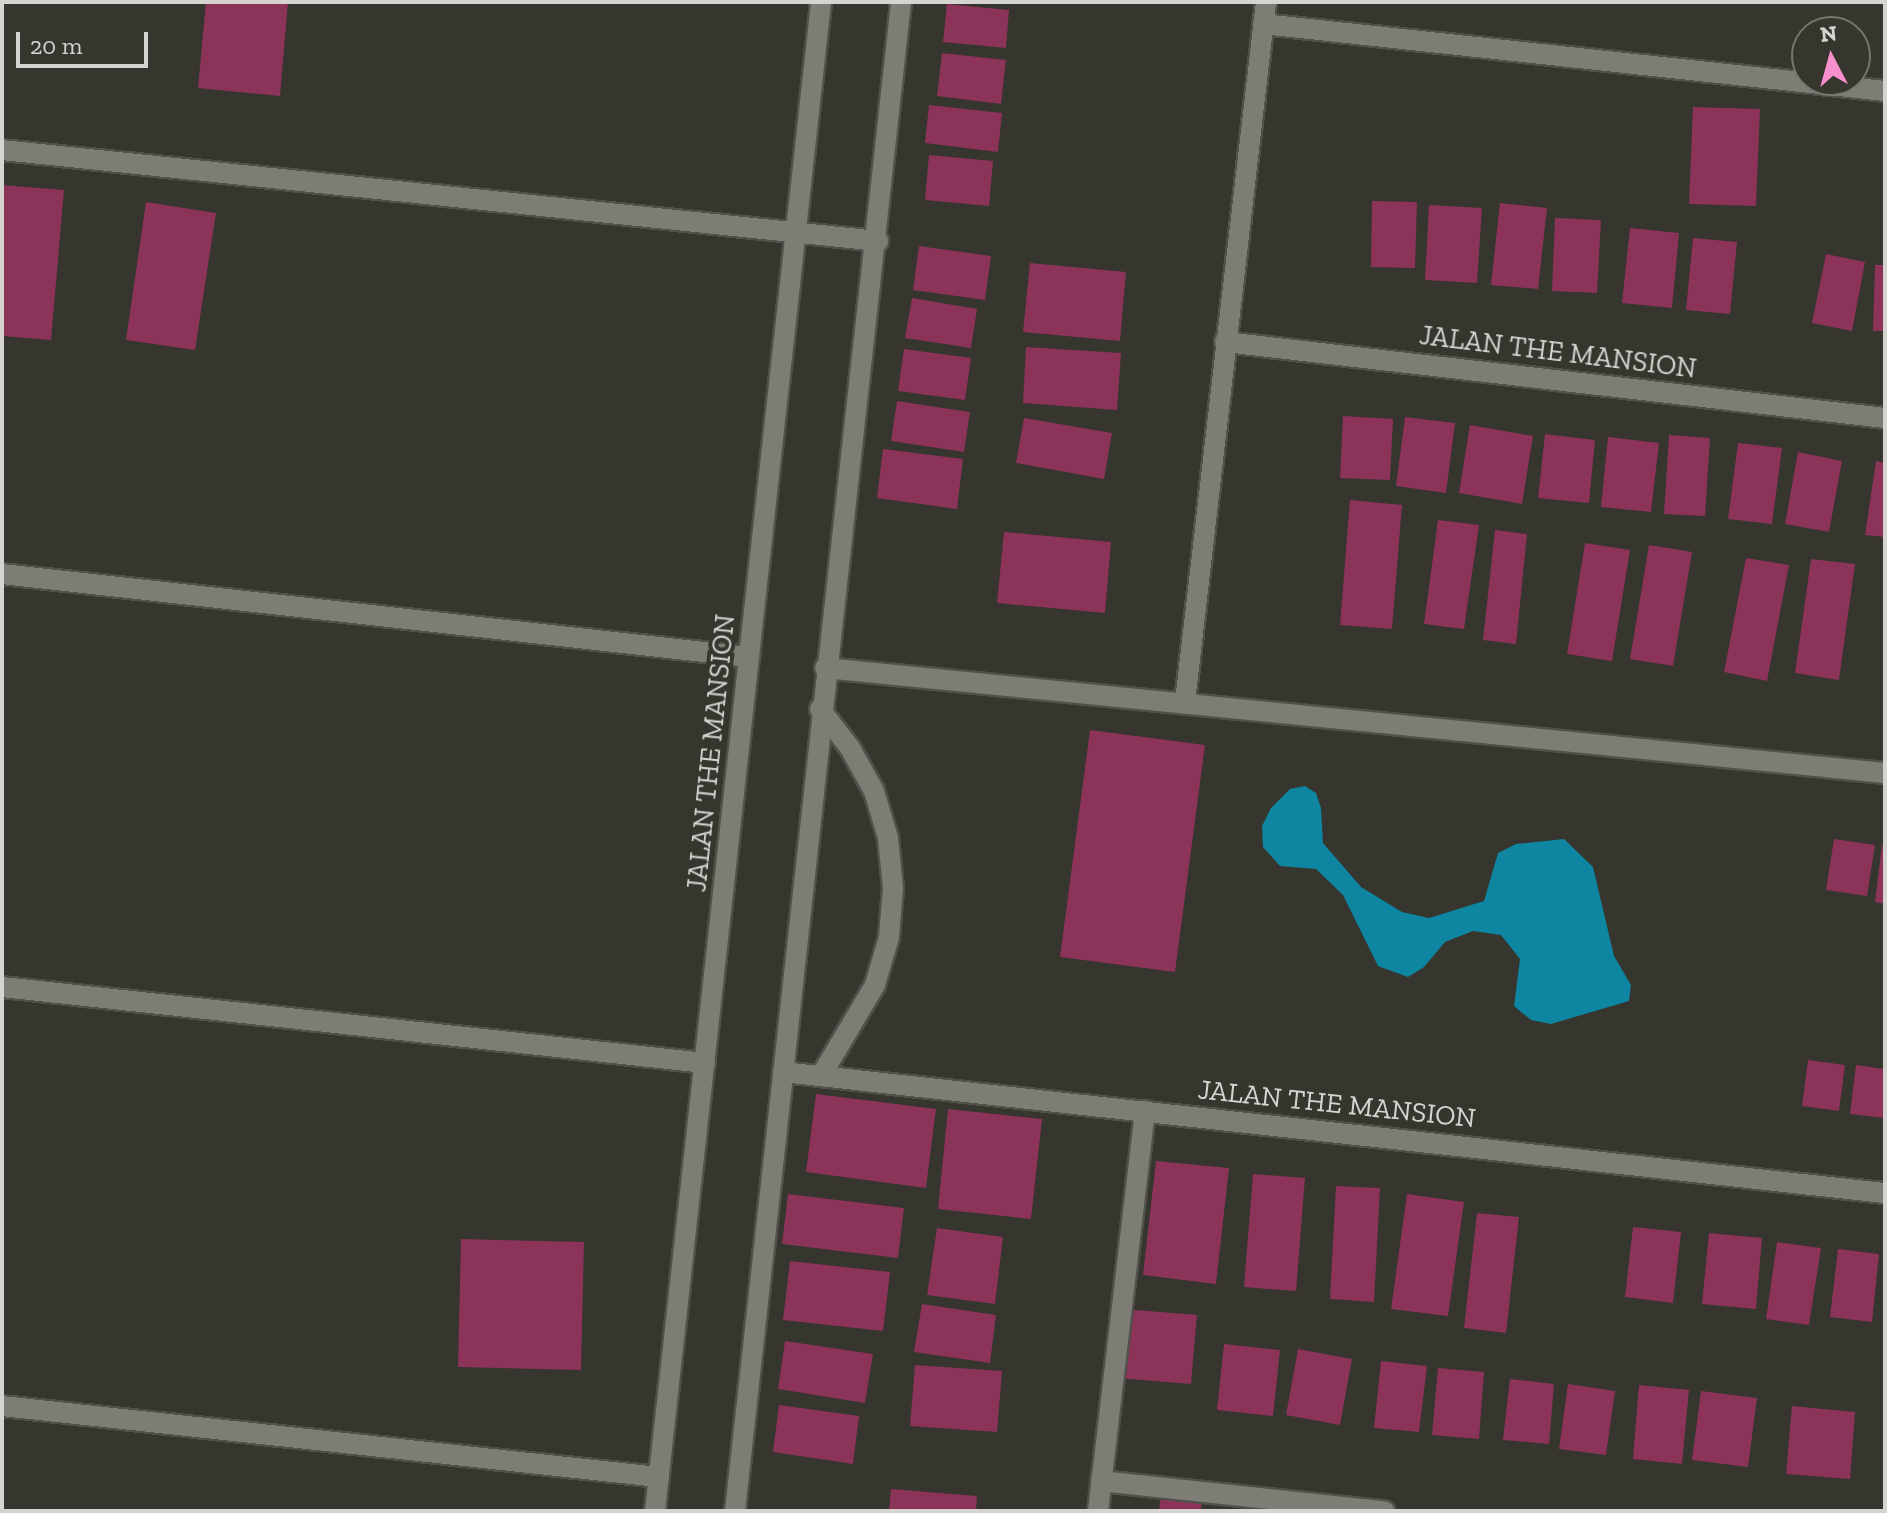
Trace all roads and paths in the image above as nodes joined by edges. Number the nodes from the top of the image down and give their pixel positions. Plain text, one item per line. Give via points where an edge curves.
1 (821, 2) edge
2 (901, 2) edge
3 (1266, 2) edge
4 (1263, 24) junction
5 (1885, 91) edge
6 (2, 150) edge
7 (795, 234) junction
8 (878, 241) junction
9 (1225, 342) junction
10 (1885, 418) edge
11 (2, 574) edge
12 (749, 657) junction
13 (825, 668) junction
14 (1185, 702) junction
15 (820, 709) junction
16 (1885, 773) edge
17 (2, 987) edge
18 (705, 1063) junction
19 (783, 1072) junction
20 (821, 1076) junction
21 (1145, 1111) junction
22 (1885, 1193) edge
23 (2, 1406) edge
24 (659, 1477) junction
25 (1101, 1481) junction
26 (655, 1511) edge
27 (735, 1511) edge
28 (1098, 1511) edge
29 (1384, 1511) edge

1 - 7 street, JALAN THE MANSION
2 - 8 street
3 - 4 street
4 - 5 street
4 - 9 street
6 - 7 street
7 - 8 street
7 - 12 street, JALAN THE MANSION
8 - 13 street
9 - 10 street, JALAN THE MANSION
9 - 14 street
11 - 12 street
12 - 18 street, JALAN THE MANSION
13 - 14 street
13 - 15 street
14 - 16 street
15 - 19 street
15 - 20 street via 874,791 888,838 893,888 889,937 875,985
17 - 18 street
18 - 24 street, JALAN THE MANSION
19 - 20 street, JALAN THE MANSION
19 - 27 street
20 - 21 street, JALAN THE MANSION
21 - 22 street, JALAN THE MANSION
21 - 25 street
23 - 24 street
24 - 26 street, JALAN THE MANSION
25 - 28 street
25 - 29 street

